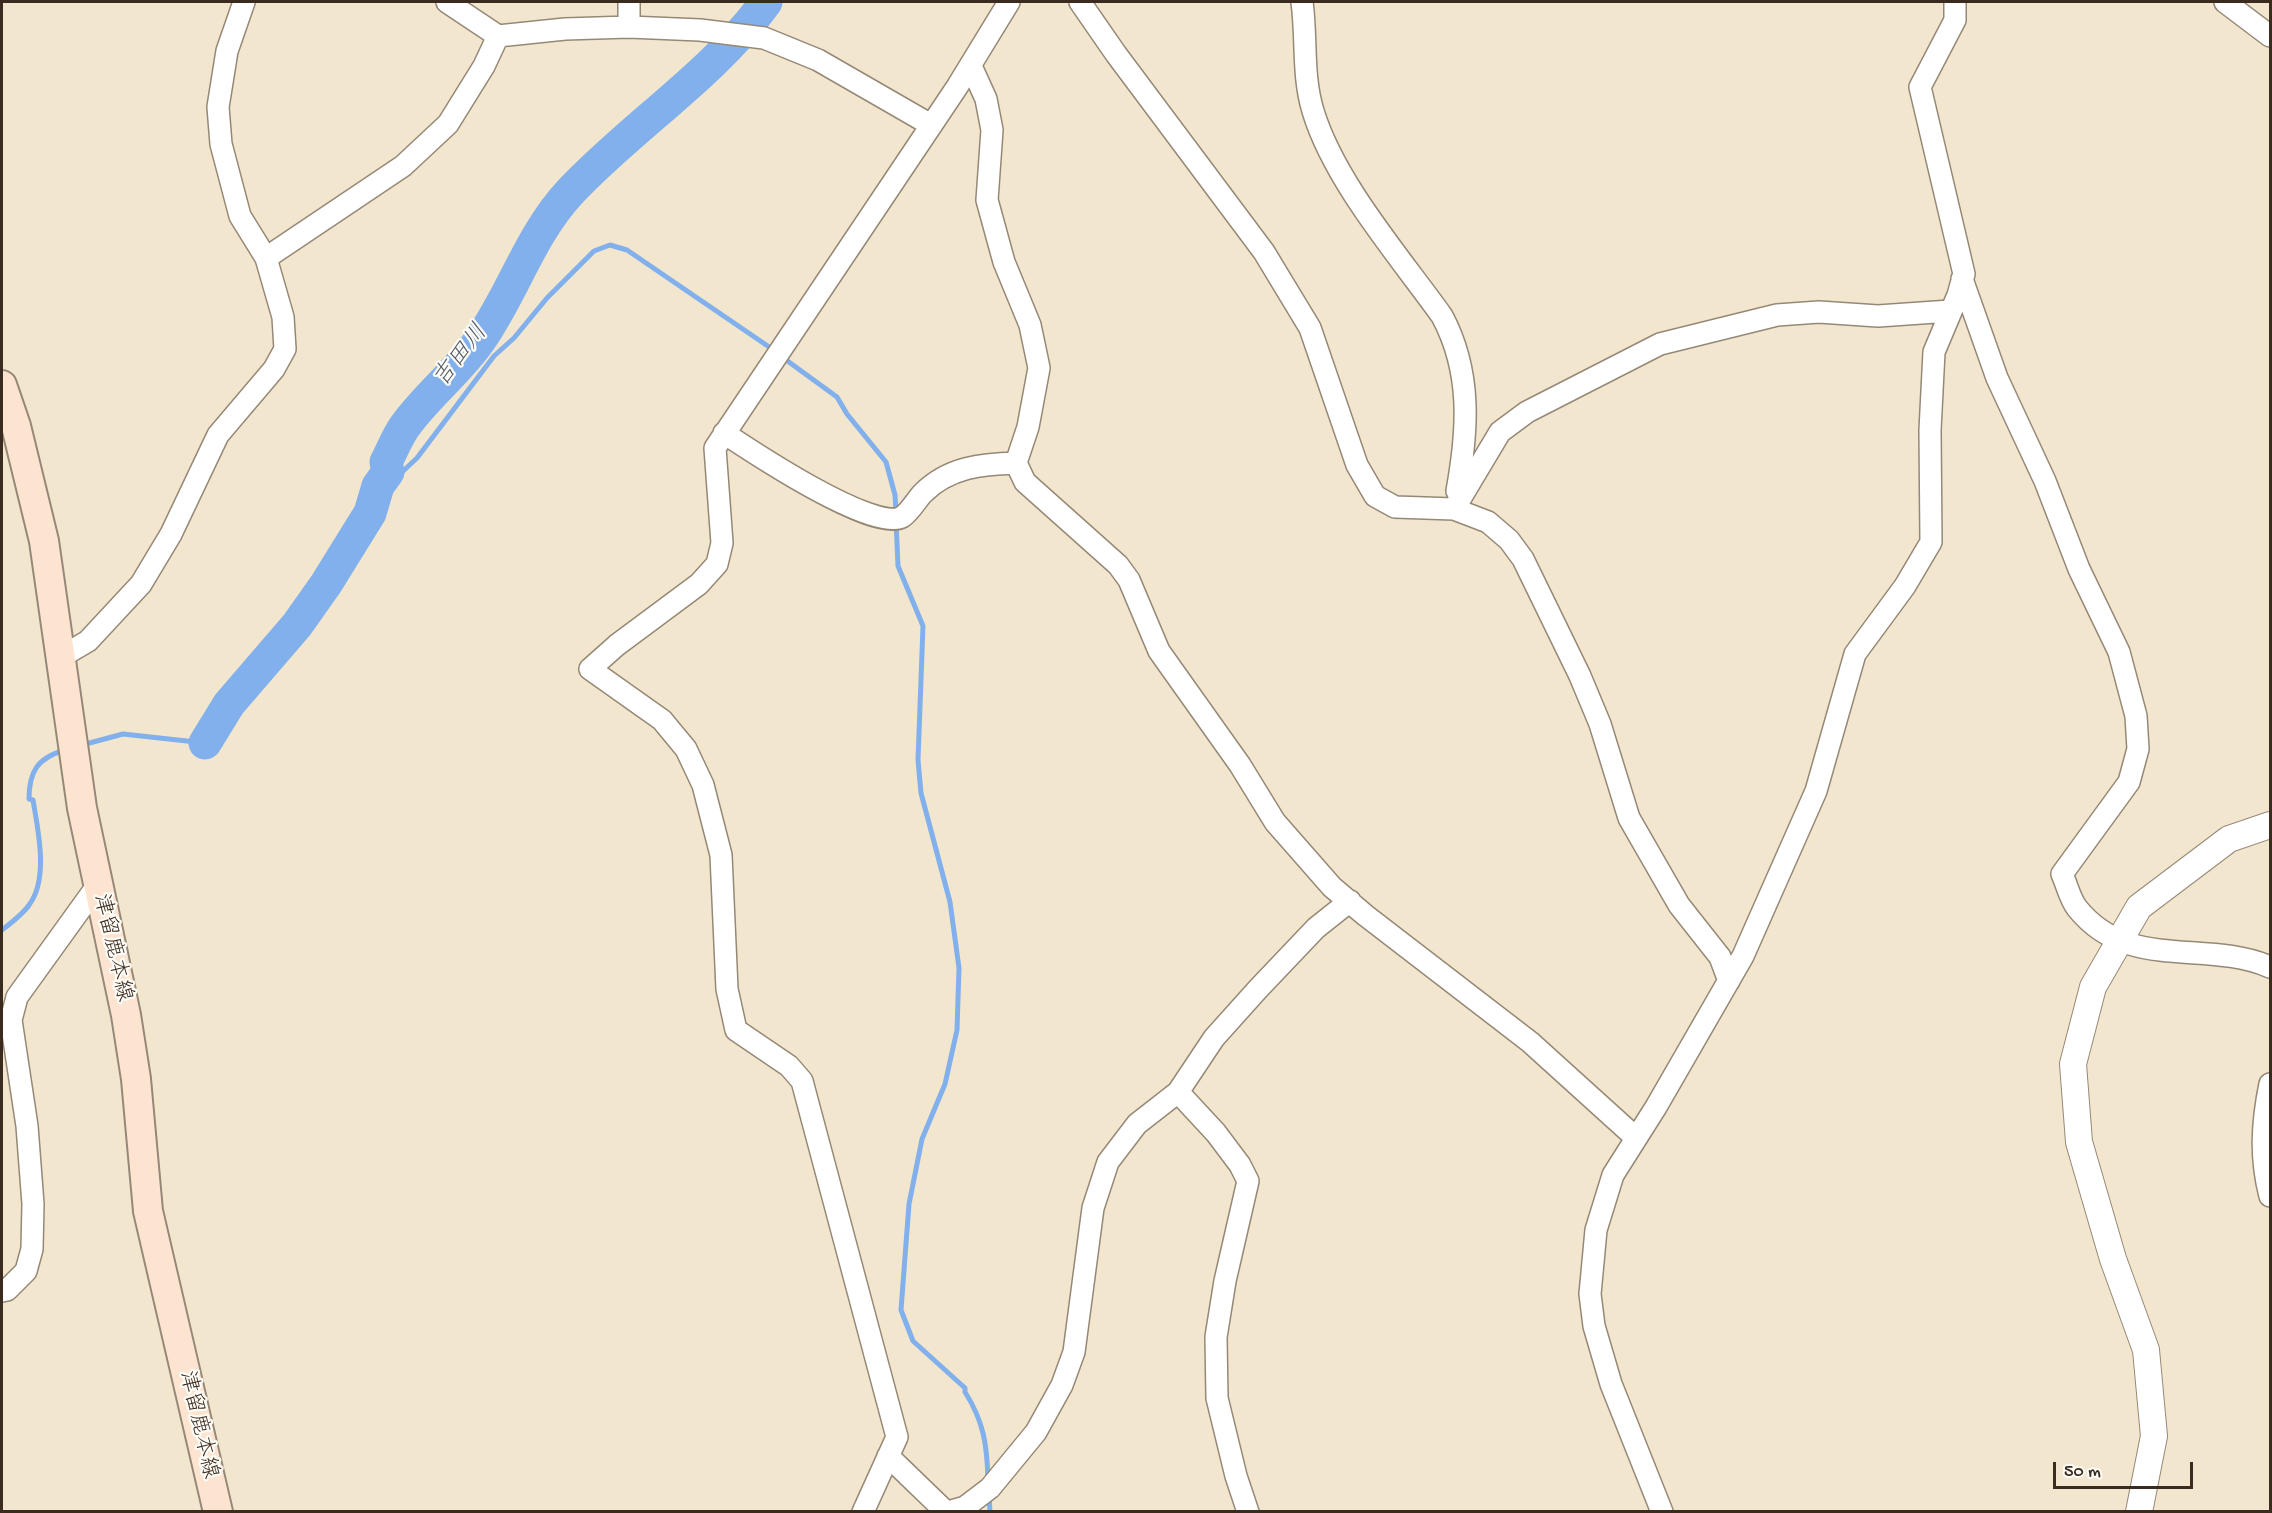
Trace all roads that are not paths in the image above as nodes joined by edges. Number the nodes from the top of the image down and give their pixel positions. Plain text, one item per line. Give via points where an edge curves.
1 (244, 2) edge
2 (447, 2) edge
3 (628, 2) edge
4 (1009, 2) edge
5 (1080, 2) edge
6 (1302, 2) edge
7 (1955, 2) edge
8 (2225, 2) edge
9 (629, 27) junction
10 (498, 36) junction
11 (2271, 36) edge
12 (971, 66) junction
13 (931, 125) junction
14 (266, 258) junction
15 (1962, 279) junction
16 (1950, 311) junction
17 (2, 385) edge
18 (724, 433) junction
19 (1016, 462) junction
20 (1454, 509) junction
21 (61, 657) junction
22 (2271, 825) edge
23 (98, 886) junction
24 (1350, 902) junction
25 (2120, 941) junction
26 (2271, 967) edge
27 (1729, 981) junction
28 (2271, 1084) edge
29 (1178, 1092) junction
30 (1635, 1137) junction
31 (2271, 1196) edge
32 (2, 1291) edge
33 (888, 1456) junction
34 (218, 1512) edge
35 (862, 1512) edge
36 (947, 1512) edge
37 (1248, 1512) edge
38 (1662, 1512) edge
39 (2139, 1512) edge

1 - 14 street via 227,51 218,107 221,144 240,216
2 - 10 street
3 - 9 street
4 - 12 street
5 - 20 street via 1264,252 1304,319 1357,465 1375,496 1395,507
6 - 20 street via 1305,75 1313,111 1329,150 1453,337 1466,384 1463,460
7 - 15 street via 1955,20 1920,87 1964,274
8 - 11 street
9 - 10 street
9 - 13 street via 764,38 818,60
10 - 14 street via 448,124 403,166
12 - 13 street
12 - 19 street via 986,99 992,130 987,200 1004,262 1030,326 1039,368 1028,427
13 - 18 street
14 - 21 street via 283,317 285,349 274,369 218,435 171,534 141,584 87,641
15 - 16 street
15 - 25 street via 1998,378 2119,652 2136,716 2138,749 2129,782 2062,874 2076,906
16 - 20 street via 1878,316 1819,312 1777,315 1660,344 1527,412 1500,432
16 - 27 street via 1934,352 1931,542 1905,586 1855,654 1816,791
17 - 21 main road, 津留鹿本線 via 44,541
18 - 19 street via 785,472 866,514 888,521 903,517 925,491 951,473 979,464
18 - 33 street via 715,448 722,543 717,564 699,584 590,669 662,720 686,749 703,784 722,855 727,989 736,1030 789,1066 802,1081 897,1437
19 - 24 street via 1025,482 1129,580 1159,651 1240,765 1275,822
20 - 27 street via 1488,522 1523,559 1600,724 1629,818 1679,905 1720,957
21 - 23 main road, 津留鹿本線 via 82,808
22 - 25 street via 2229,839 2139,907
23 - 32 street via 17,997 11,1020 27,1126 32,1249 26,1271
23 - 34 main road, 津留鹿本線 via 136,1079 148,1211
24 - 29 street via 1316,928 1258,989 1214,1038
24 - 30 street via 1530,1042
25 - 26 street via 2145,949 2218,955
25 - 39 street via 2093,987 2073,1064 2079,1142 2113,1259 2146,1350 2154,1436
27 - 30 street
28 - 31 street via 2262,1120 2264,1172
29 - 36 street via 1137,1124 1108,1162 1093,1208 1074,1352 1062,1385 1041,1423 990,1488 965,1507
29 - 37 street via 1216,1133 1248,1181 1216,1337 1216,1398
30 - 38 street via 1612,1175 1596,1230 1590,1294 1593,1326 1611,1384
33 - 35 street
33 - 36 street

